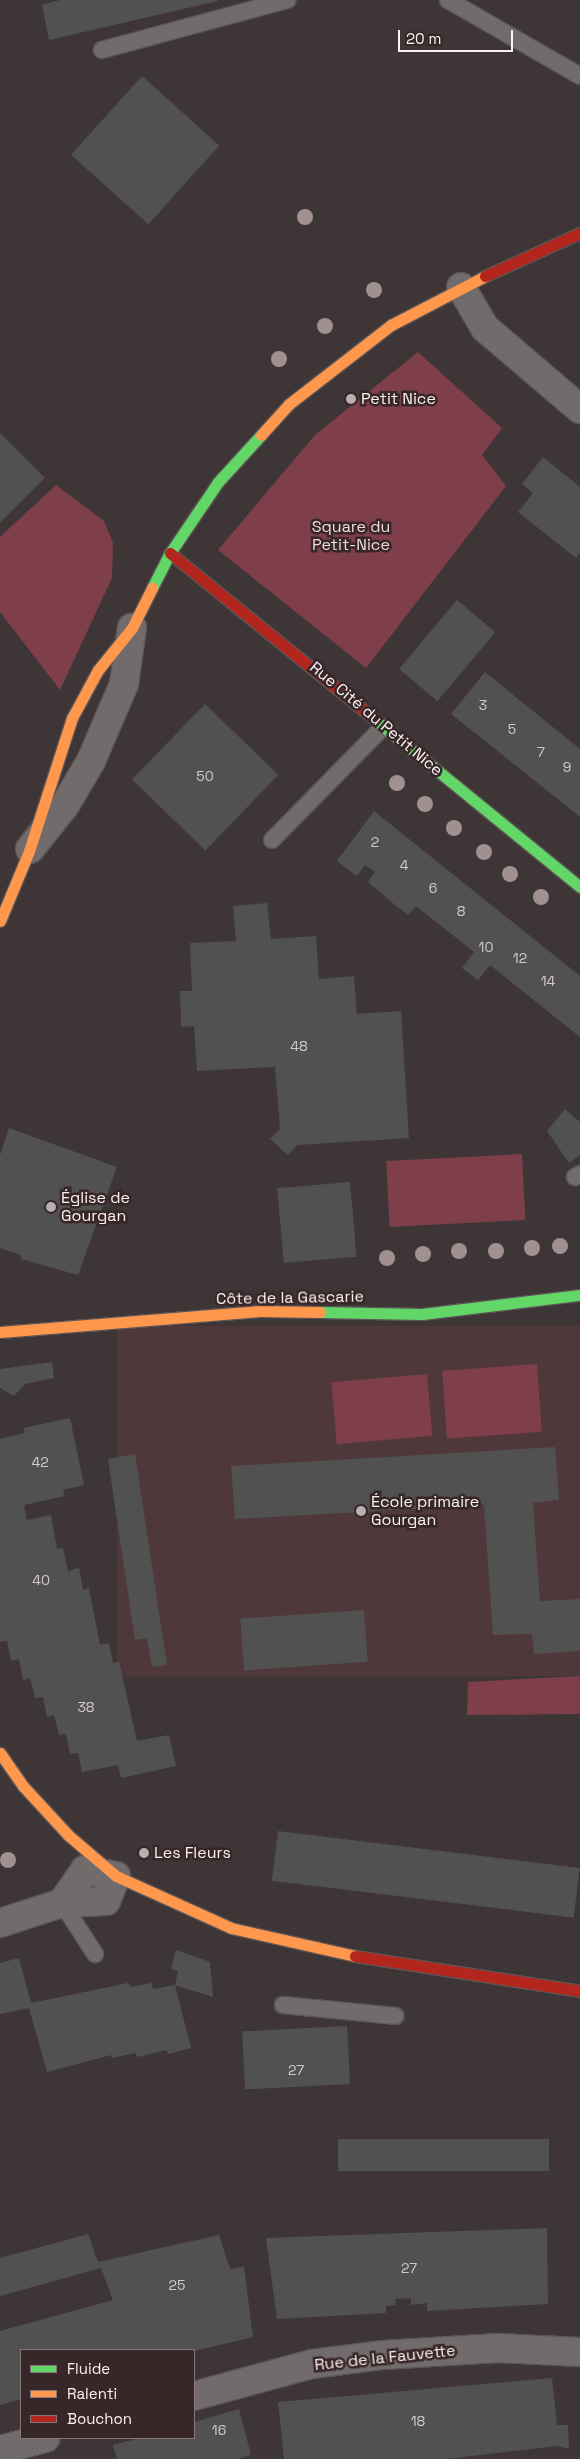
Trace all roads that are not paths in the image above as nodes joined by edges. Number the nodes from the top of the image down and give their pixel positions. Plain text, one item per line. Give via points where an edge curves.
1 (288, 0) edge
2 (448, 0) edge
3 (102, 50) dead end
4 (580, 76) edge
5 (580, 233) edge
6 (461, 287) junction
7 (580, 409) edge
8 (170, 553) junction
9 (132, 628) joint
10 (383, 727) junction
11 (272, 840) dead end
12 (29, 851) joint
13 (580, 887) edge
14 (0, 921) edge
15 (580, 1295) edge
16 (0, 1332) edge
17 (0, 1753) edge
18 (116, 1876) junction
19 (62, 1903) junction
20 (0, 1923) edge
21 (96, 1954) dead end
22 (580, 1991) edge
23 (283, 2005) dead end
24 (395, 2016) dead end
25 (580, 2352) edge
26 (195, 2396) edge
27 (41, 2439) edge
28 (0, 2450) edge

1 - 3 lane
2 - 4 lane
5 - 6 street
6 - 7 street via 485,328
6 - 8 street via 391,325 289,404 218,482
8 - 9 street
8 - 10 street, Rue Cité du Petit Nice
9 - 12 street via 124,684 91,761 65,806
10 - 11 lane
10 - 13 street, Rue Cité du Petit Nice
12 - 14 street
15 - 16 street, Côte de la Gascarie via 422,1314 260,1311
17 - 18 street via 23,1786 68,1835
18 - 19 street via 85,1870
18 - 22 street via 231,1928 318,1950
19 - 20 street
19 - 21 lane
23 - 24 lane
25 - 26 street, Rue de la Fauvette via 498,2348 383,2355 312,2364
27 - 28 street

